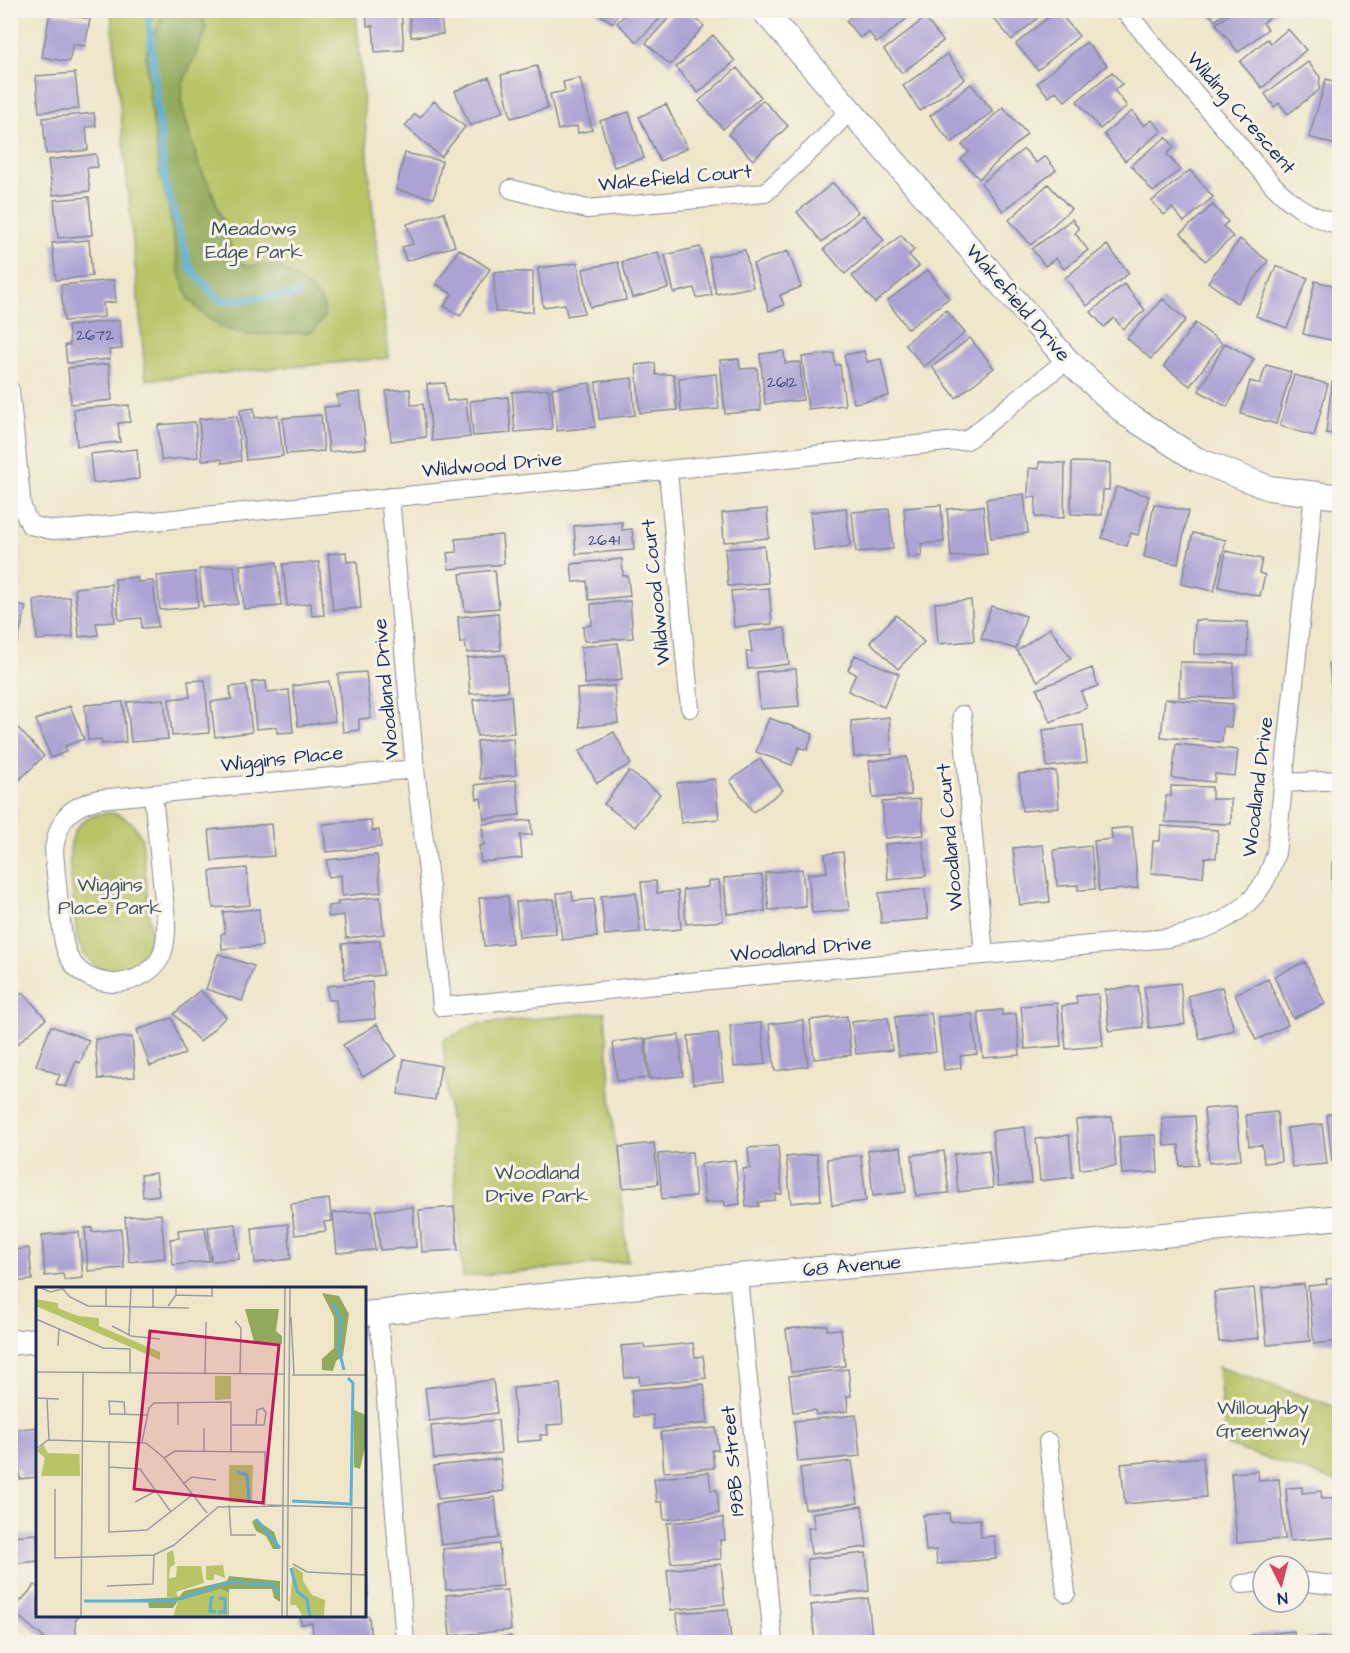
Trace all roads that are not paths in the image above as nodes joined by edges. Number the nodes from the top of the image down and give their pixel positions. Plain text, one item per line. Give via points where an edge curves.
1 (763, 10) edge
2 (1124, 10) edge
3 (849, 111) junction
4 (511, 189) dead end
5 (1340, 225) edge
6 (1067, 360) junction
7 (10, 390) edge
8 (668, 471) junction
9 (1314, 493) junction
10 (390, 497) junction
11 (1340, 497) edge
12 (690, 708) dead end
13 (962, 715) dead end
14 (416, 769) junction
15 (1340, 780) edge
16 (1283, 783) junction
17 (153, 795) junction
18 (984, 955) junction
19 (1340, 1217) edge
20 (738, 1276) junction
21 (371, 1313) edge
22 (36, 1341) edge
23 (10, 1343) edge
24 (1048, 1442) dead end
25 (1311, 1582) edge
26 (1251, 1583) edge
27 (1242, 1584) dead end
28 (1340, 1586) edge
29 (1066, 1593) dead end
30 (405, 1642) edge
31 (773, 1642) edge

1 - 3 street, Wakefield Drive
2 - 5 street, Wilding Crescent via 1286,199 1305,212
3 - 4 street, Wakefield Court via 765,193 587,209
3 - 6 street, Wakefield Drive
6 - 8 street, Wildwood Drive via 967,440
6 - 9 street, Wakefield Drive via 1126,414 1196,459 1269,488
7 - 10 street, Wildwood Drive via 22,508 30,525 52,530 75,529
8 - 10 street, Wildwood Drive
8 - 12 street, Wildwood Court
9 - 11 street, Wakefield Drive
9 - 16 street, Woodland Drive
10 - 14 street, Woodland Drive
13 - 18 street, Woodland Court
14 - 17 street, Wiggins Place
14 - 18 street, Woodland Drive via 442,1007
15 - 16 street
16 - 18 street, Woodland Drive via 1276,854 1271,867 1255,896 1230,917 1212,927 1168,938
17 - 17 street, Wiggins Place via 165,917 162,953 152,969 131,980 96,980 74,965 63,936 54,849 59,828 68,813 87,803
19 - 20 street, 68 Avenue
20 - 21 street, 68 Avenue
20 - 31 street, 198B Street
21 - 30 street via 382,1348
22 - 23 street
24 - 29 street
25 - 28 street
26 - 27 street

